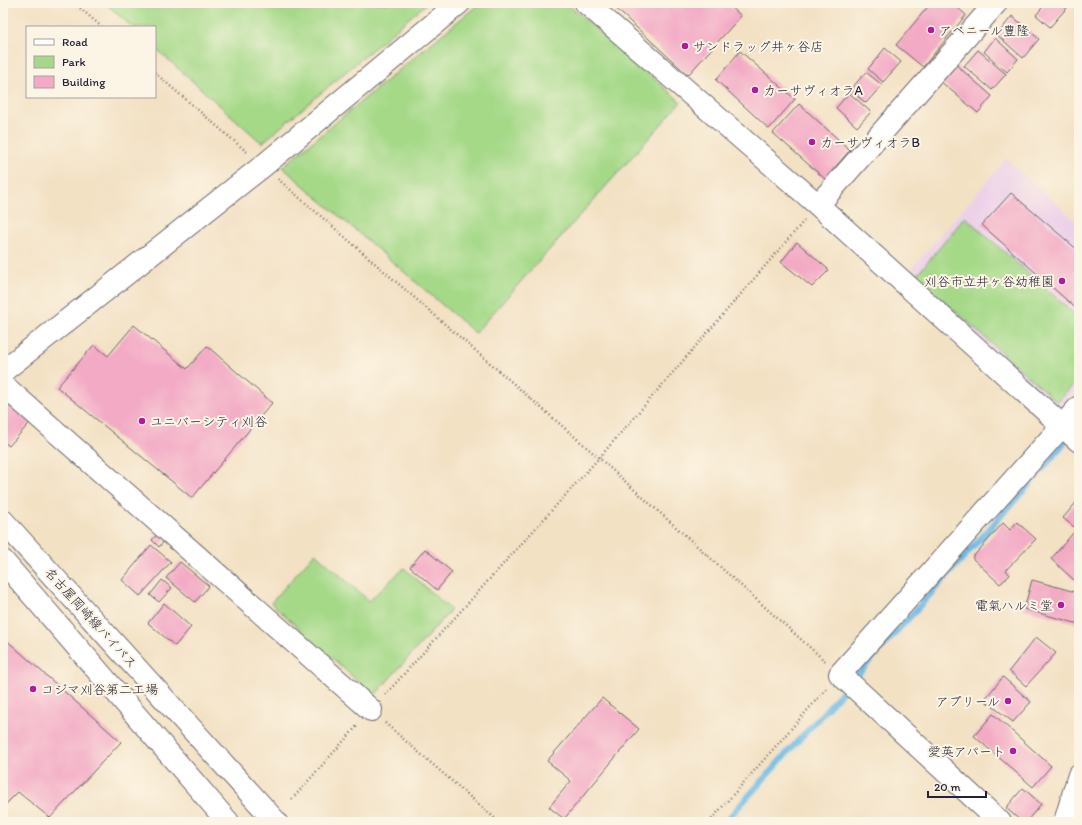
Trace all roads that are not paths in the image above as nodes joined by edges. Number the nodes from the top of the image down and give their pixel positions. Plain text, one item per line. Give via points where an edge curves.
1 (459, 3) edge
2 (586, 3) edge
3 (996, 3) edge
4 (818, 205) junction
5 (3, 370) edge
6 (3, 385) edge
7 (1079, 407) edge
8 (1063, 425) junction
9 (1079, 441) edge
10 (3, 521) edge
11 (3, 561) edge
12 (371, 710) road end
13 (1079, 775) edge
14 (228, 822) edge
15 (276, 822) edge
16 (1000, 822) edge
17 (1065, 822) edge

1 - 5 street via 263,166
2 - 4 street
3 - 4 street
4 - 8 street
6 - 12 street
7 - 8 street
8 - 9 street
8 - 16 street via 840,674
10 - 15 street, 名古屋岡崎線バイパス
11 - 14 street
13 - 17 street

